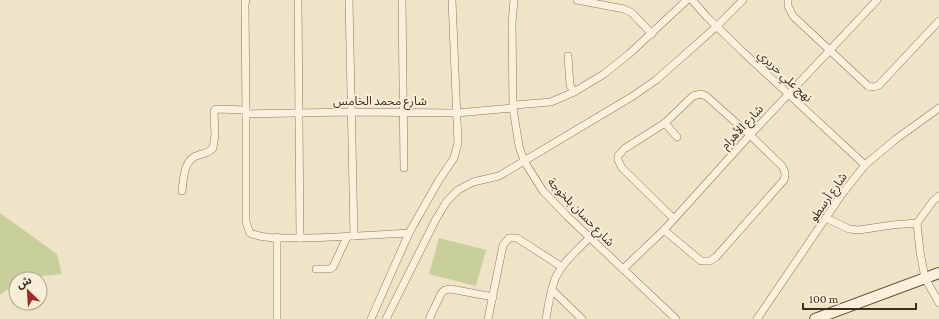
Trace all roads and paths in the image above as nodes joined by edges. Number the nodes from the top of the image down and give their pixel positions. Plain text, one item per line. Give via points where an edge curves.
1 (246, 0) edge
2 (298, 0) edge
3 (349, 0) edge
4 (402, 0) edge
5 (452, 0) edge
6 (514, 0) edge
7 (577, 0) edge
8 (687, 0) edge
9 (692, 0) edge
10 (743, 0) edge
11 (788, 0) edge
12 (877, 0) edge
13 (939, 21) edge
14 (716, 27) junction
15 (652, 34) junction
16 (829, 51) junction
17 (568, 56) dead end
18 (574, 92) junction
19 (788, 94) junction
20 (514, 107) junction
21 (939, 108) edge
22 (246, 112) junction
23 (352, 112) junction
24 (403, 112) junction
25 (457, 112) junction
26 (298, 114) junction
27 (664, 123) junction
28 (750, 134) junction
29 (677, 137) dead end
30 (524, 161) junction
31 (865, 165) junction
32 (404, 168) dead end
33 (182, 191) dead end
34 (939, 196) edge
35 (673, 218) junction
36 (826, 218) junction
37 (917, 223) junction
38 (664, 230) junction
39 (409, 233) junction
40 (350, 236) junction
41 (277, 238) junction
42 (300, 238) junction
43 (590, 238) junction
44 (562, 267) junction
45 (316, 269) dead end
46 (623, 269) junction
47 (939, 273) edge
48 (939, 279) edge
49 (926, 281) junction
50 (552, 290) junction
51 (493, 297) junction
52 (939, 303) edge
53 (830, 318) edge
54 (277, 319) edge
55 (371, 319) edge
56 (386, 319) edge
57 (429, 319) edge
58 (488, 319) edge
59 (546, 319) edge
60 (582, 319) edge
61 (676, 319) edge
62 (758, 319) edge
63 (815, 319) edge

1 - 22 street
2 - 26 street
3 - 23 street
4 - 24 street
5 - 25 street
6 - 20 street, شارع حسان بلخوجة
7 - 15 street via 624,9 642,22
8 - 15 street, شارع محمد الخامس
9 - 14 street, نهج علي حريري
10 - 14 street
11 - 16 street via 792,16
12 - 16 street, شارع الأهرام
13 - 16 street via 880,85 874,87 868,86
14 - 19 street, نهج علي حريري
14 - 30 street via 656,80
15 - 18 street, شارع محمد الخامس via 604,74
16 - 19 street, شارع الأهرام
17 - 18 street via 570,84
18 - 20 street, شارع محمد الخامس via 551,102
19 - 28 street, شارع الأهرام
19 - 31 street, نهج علي حريري
20 - 25 street, شارع محمد الخامس
20 - 30 street, شارع حسان بلخوجة via 519,146
21 - 31 street, شارع أرسطو
22 - 26 street, شارع محمد الخامس
22 - 33 street, شارع محمد الخامس via 214,110 213,148 187,162
22 - 41 street via 246,226 254,235
23 - 24 street, شارع محمد الخامس
23 - 26 street, شارع محمد الخامس
23 - 40 street
24 - 25 street, شارع محمد الخامس
24 - 32 street
25 - 39 street via 458,142 454,158
26 - 42 street
27 - 28 street via 693,96 701,94
27 - 29 street
27 - 35 street via 624,149 618,160 622,168
28 - 35 street, شارع الأهرام
28 - 38 street via 785,170 784,180 716,257 710,261 701,261
30 - 43 street, شارع حسان بلخوجة via 544,191
30 - 56 street via 499,176 464,186 447,201
31 - 36 street, شارع أرسطو
34 - 37 street
35 - 38 street, شارع الأهرام
36 - 37 street via 849,229 859,230
36 - 62 street, شارع أرسطو
37 - 49 street
38 - 46 street, شارع الأهرام
39 - 40 street
39 - 55 street
40 - 42 street
40 - 45 street via 333,267
41 - 42 street
41 - 54 street
43 - 44 street
43 - 46 street, شارع حسان بلخوجة
44 - 50 street
44 - 51 street via 517,238 509,238 503,245
46 - 61 street, شارع حسان بلخوجة
47 - 49 street
48 - 49 street
49 - 52 street
49 - 53 street
50 - 59 street
50 - 60 street
51 - 57 street via 450,289 442,291
51 - 58 street
53 - 63 street

